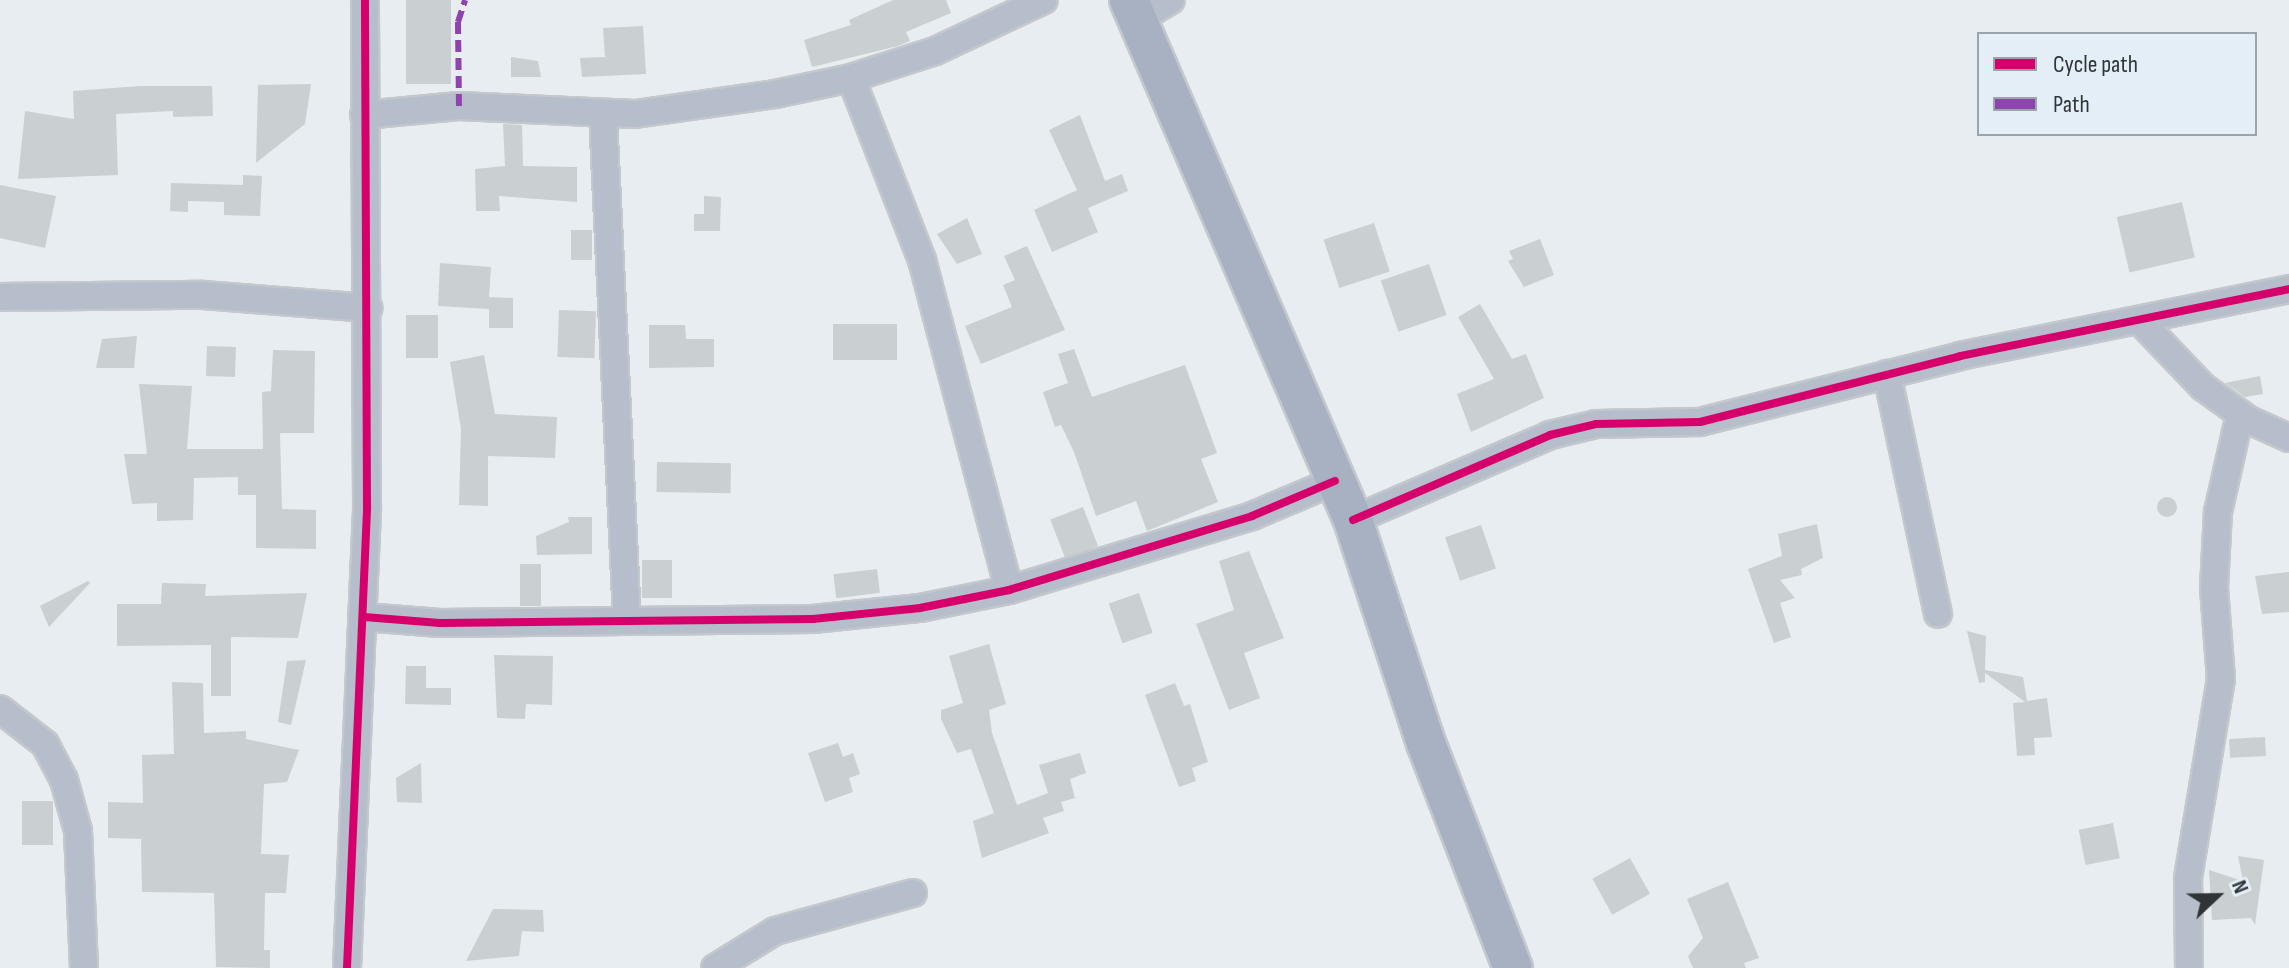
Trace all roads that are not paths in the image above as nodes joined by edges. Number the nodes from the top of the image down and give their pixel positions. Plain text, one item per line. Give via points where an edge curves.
1 (365, 0) edge
2 (1044, 0) edge
3 (1171, 0) edge
4 (1134, 10) edge
5 (851, 78) junction
6 (364, 115) junction
7 (603, 115) junction
8 (2289, 289) edge
9 (0, 297) edge
10 (368, 308) junction
11 (2139, 320) junction
12 (1887, 374) junction
13 (2240, 414) junction
14 (2289, 438) edge
15 (1335, 481) junction
16 (1353, 520) junction
17 (1009, 590) junction
18 (1938, 614) dead end
19 (364, 617) junction
20 (627, 620) junction
21 (0, 709) edge
22 (913, 893) dead end
23 (84, 968) edge
24 (347, 968) edge
25 (715, 968) edge
26 (1513, 968) edge
27 (2189, 968) edge

1 - 6 street
2 - 5 street via 935,51
3 - 4 street
4 - 15 highway
5 - 7 street via 775,94
5 - 17 street via 922,260
6 - 7 street via 459,106
6 - 10 street
7 - 20 street
8 - 11 street
9 - 10 street via 203,295
10 - 19 street
11 - 12 street
11 - 13 street via 2203,387
12 - 16 street via 1700,422 1596,424 1550,435
12 - 18 street
13 - 14 street
13 - 27 street via 2218,512 2214,588 2221,679 2188,878
15 - 16 highway
15 - 17 street via 1252,516
16 - 26 highway via 1426,743
17 - 20 street via 920,608 813,619
19 - 20 street via 440,623
19 - 24 street
21 - 23 street via 45,744 64,780 78,831
22 - 25 street via 775,931

